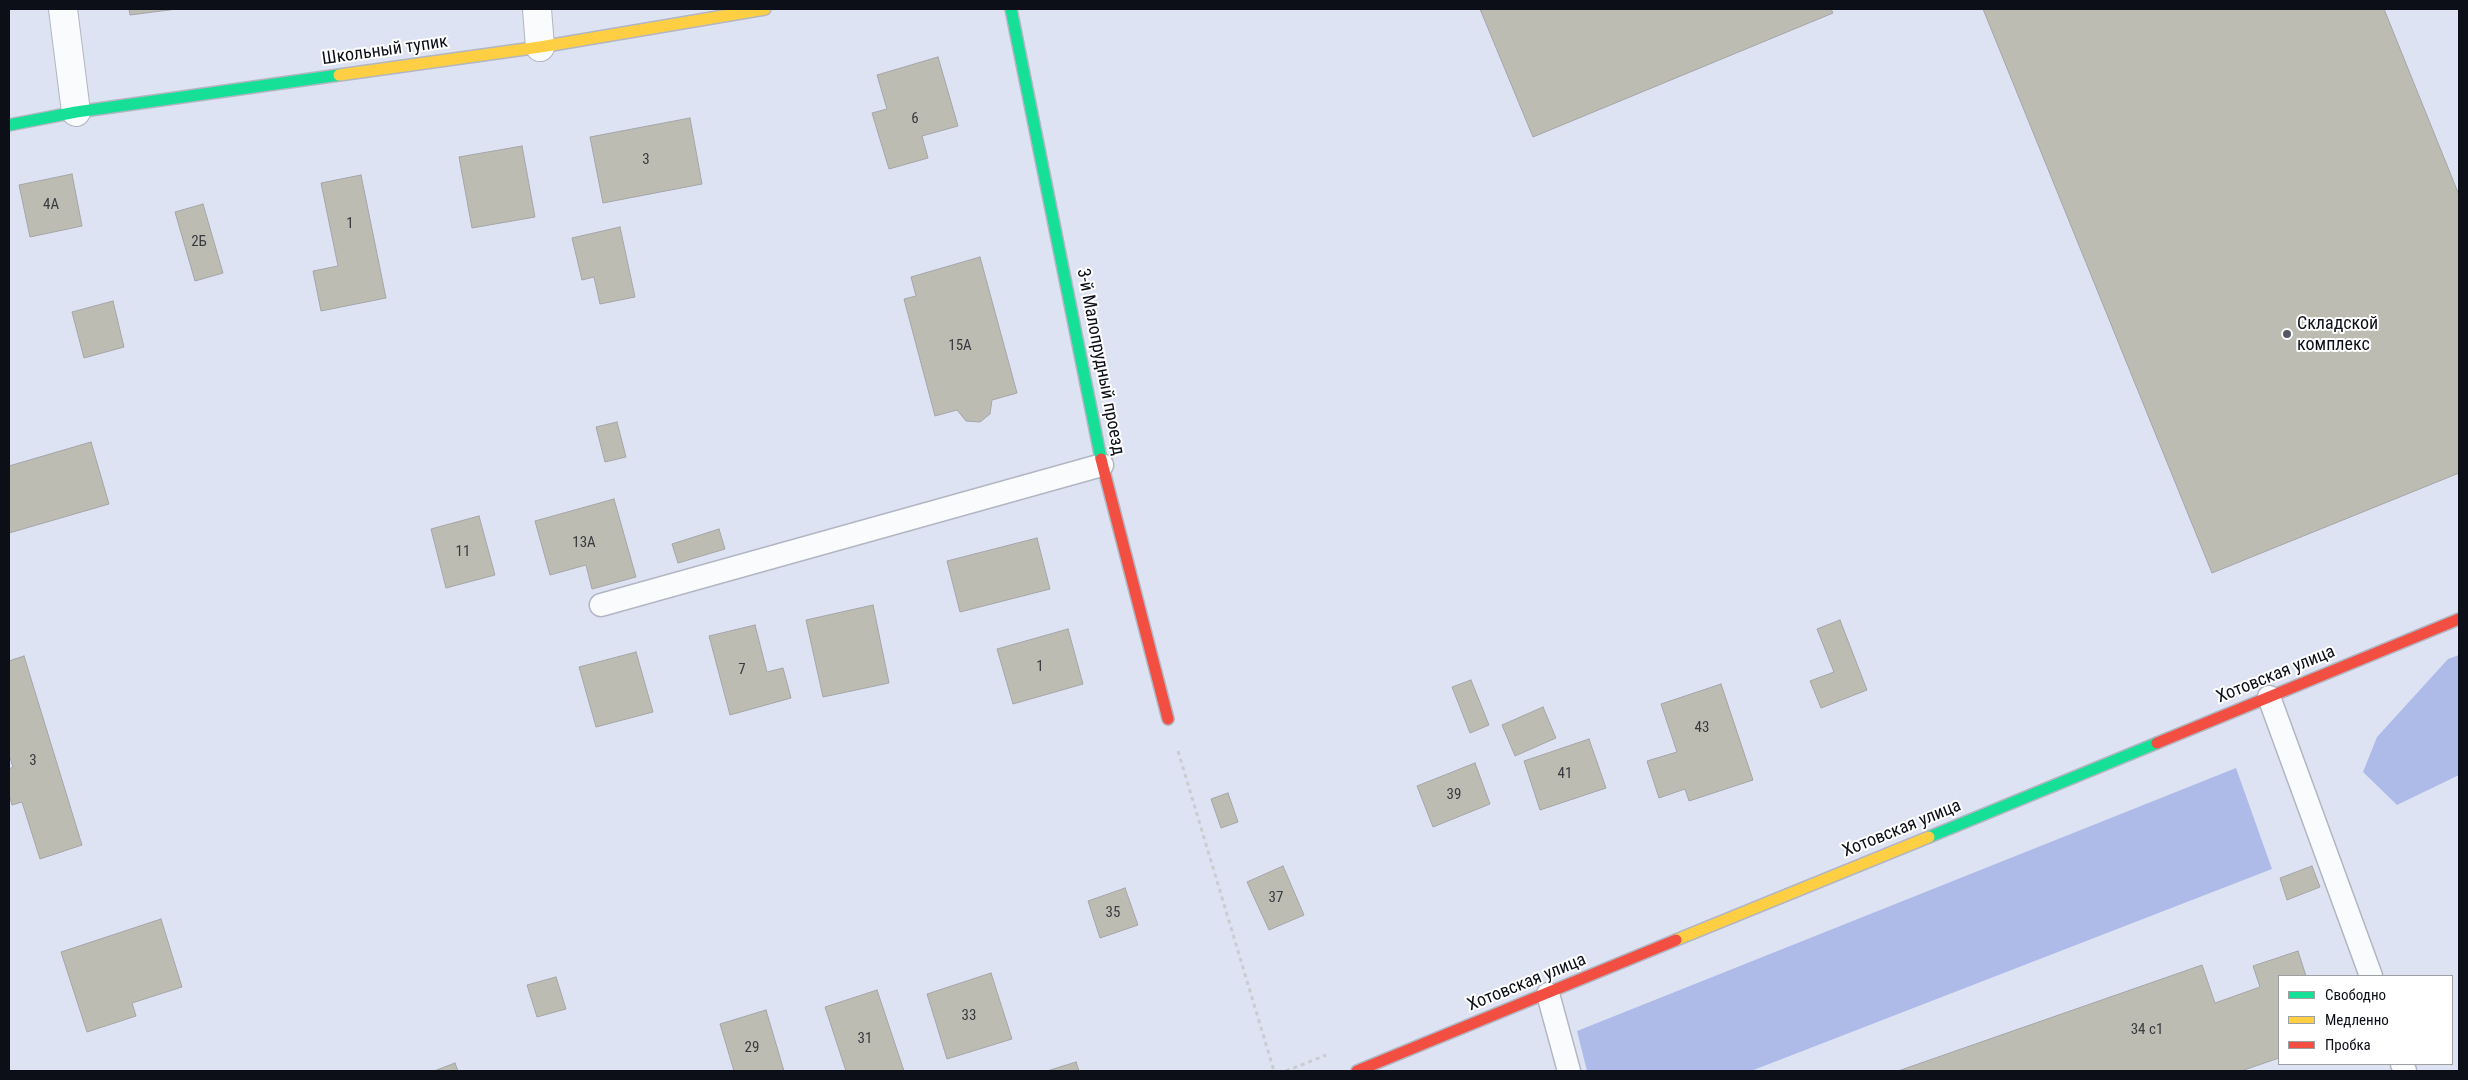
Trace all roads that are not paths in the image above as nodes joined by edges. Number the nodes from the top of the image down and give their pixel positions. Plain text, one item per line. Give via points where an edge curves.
1 (63, 9) edge
2 (536, 9) edge
3 (765, 9) edge
4 (1011, 9) edge
5 (540, 47) junction
6 (76, 112) junction
7 (9, 125) edge
8 (1102, 465) junction
9 (601, 605) dead end
10 (2459, 619) edge
11 (2269, 697) junction
12 (1168, 719) road end
13 (2371, 975) edge
14 (1548, 994) junction
15 (1357, 1071) edge
16 (1569, 1071) edge

1 - 6 street
2 - 5 street
3 - 5 street, Школьный тупик
4 - 8 street, 3-й Малопрудный проезд
5 - 6 street, Школьный тупик
6 - 7 street, Школьный тупик
8 - 9 lane
8 - 12 street, 3-й Малопрудный проезд
10 - 11 street, Хотовская улица
11 - 13 lane
11 - 14 street, Хотовская улица
14 - 15 street, Хотовская улица
14 - 16 lane

